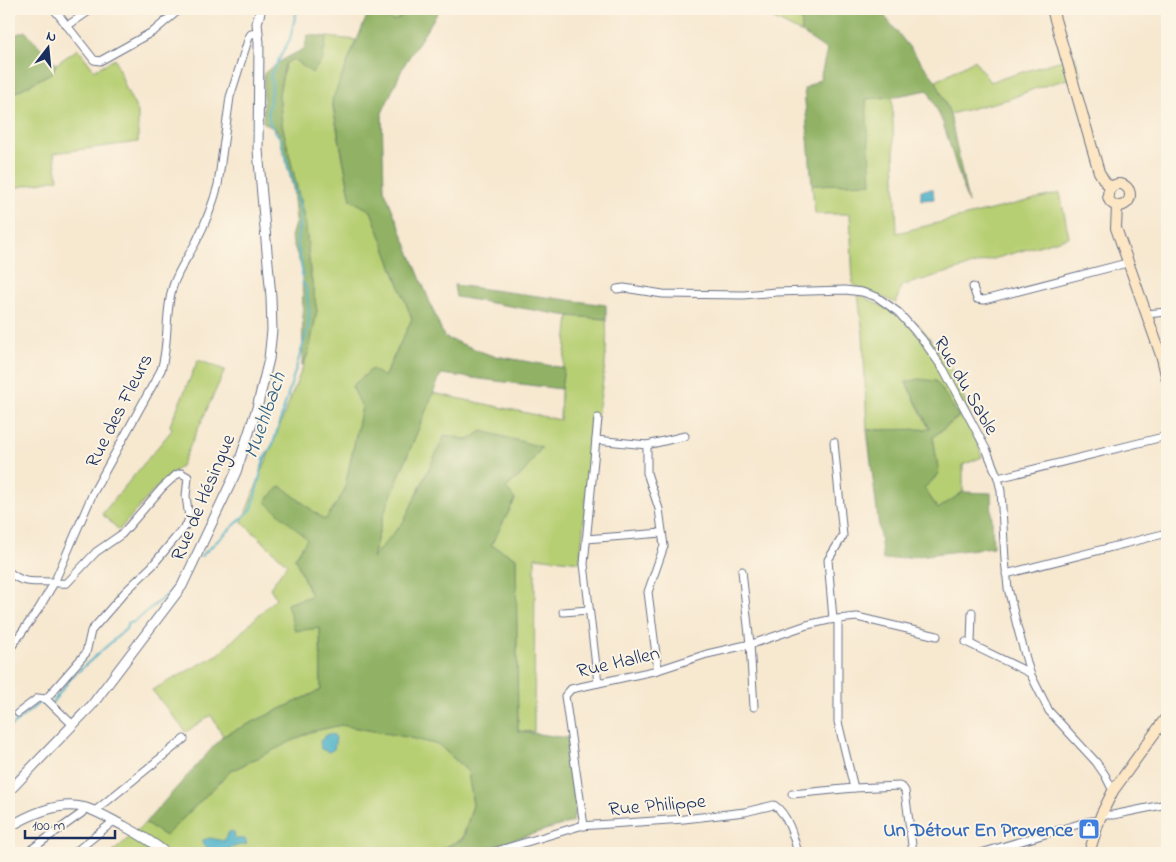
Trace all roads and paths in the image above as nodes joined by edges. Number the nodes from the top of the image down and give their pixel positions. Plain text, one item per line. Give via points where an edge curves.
1 (54, 9) edge
2 (92, 9) edge
3 (180, 9) edge
4 (261, 9) edge
5 (1052, 9) edge
6 (67, 26) junction
7 (258, 33) junction
8 (1111, 187) junction
9 (1118, 207) junction
10 (1127, 263) junction
11 (973, 287) dead end
12 (616, 289) dead end
13 (1167, 312) edge
14 (1146, 314) junction
15 (1167, 379) edge
16 (598, 418) dead end
17 (685, 436) dead end
18 (1167, 436) edge
19 (596, 440) junction
20 (834, 442) dead end
21 (647, 446) junction
22 (998, 478) junction
23 (662, 533) junction
24 (1167, 533) edge
25 (586, 539) junction
26 (9, 572) edge
27 (742, 572) dead end
28 (1006, 574) junction
29 (54, 583) junction
30 (589, 610) junction
31 (563, 612) dead end
32 (972, 612) dead end
33 (836, 619) junction
34 (937, 636) dead end
35 (750, 644) junction
36 (9, 650) edge
37 (658, 670) junction
38 (1030, 673) junction
39 (598, 682) junction
40 (50, 702) junction
41 (754, 706) dead end
42 (18, 713) dead end
43 (1167, 716) edge
44 (73, 725) junction
45 (184, 739) dead end
46 (854, 788) junction
47 (9, 791) edge
48 (1113, 792) junction
49 (792, 794) dead end
50 (1167, 804) edge
51 (85, 808) junction
52 (98, 813) junction
53 (1100, 818) junction
54 (114, 821) junction
55 (584, 826) junction
56 (9, 828) edge
57 (26, 853) edge
58 (74, 853) edge
59 (166, 853) edge
60 (490, 853) edge
61 (798, 853) edge
62 (913, 853) edge
63 (980, 853) edge
64 (1090, 853) edge

1 - 6 street
2 - 6 street
3 - 6 street via 154,31 100,62 94,60
4 - 7 street, Rue de Hésingue via 257,20
5 - 8 main road via 1099,172
7 - 29 street, Rue des Fleurs via 249,37 232,92 217,191 173,287 161,370 93,493
7 - 44 street, Rue de Hésingue via 258,150 272,308 268,359 257,408 240,463 173,599 106,688
8 - 9 main road via 1109,201
8 - 9 main road via 1122,184 1128,189 1129,201
9 - 10 main road via 1116,228
10 - 11 street via 984,300 977,299
10 - 14 main road
12 - 22 street, Rue du Sable via 663,294 744,295 845,290 877,297 898,312 944,370
13 - 14 street
14 - 15 main road
16 - 19 street
17 - 21 street
18 - 22 street
19 - 21 street
19 - 25 street
20 - 33 street via 843,536 828,560
21 - 23 street via 647,473 660,509
22 - 28 street, Rue du Sable
23 - 25 street
23 - 37 street via 664,546 648,592
24 - 28 street
25 - 30 street via 584,564
26 - 29 street via 29,582
27 - 35 street
28 - 38 street, Rue du Sable
29 - 36 street, Rue des Fleurs
29 - 40 street via 66,583 96,552 122,534 176,475 181,473 188,477 187,524 91,631 86,653
30 - 31 street
30 - 39 street
32 - 38 street via 969,643
33 - 34 street, Rue Hallen via 857,617
33 - 35 street, Rue Hallen
33 - 46 street via 838,722
35 - 37 street, Rue Hallen
35 - 41 street
37 - 39 street, Rue Hallen
38 - 48 street, Rue du Sable via 1049,711 1096,762
39 - 55 street, Rue Hallen via 571,689 565,696
40 - 42 street via 38,698
40 - 44 street
43 - 48 main road
44 - 47 street, Rue de Hésingue
45 - 52 street
46 - 49 street
46 - 62 street via 903,788
48 - 53 main road
50 - 53 street
51 - 52 street
51 - 56 street via 56,808
51 - 57 street
52 - 54 street
53 - 63 street
53 - 64 main road
54 - 58 street
54 - 59 street
55 - 60 street, Rue Philippe
55 - 61 street, Rue Philippe via 684,820 774,805 784,815

